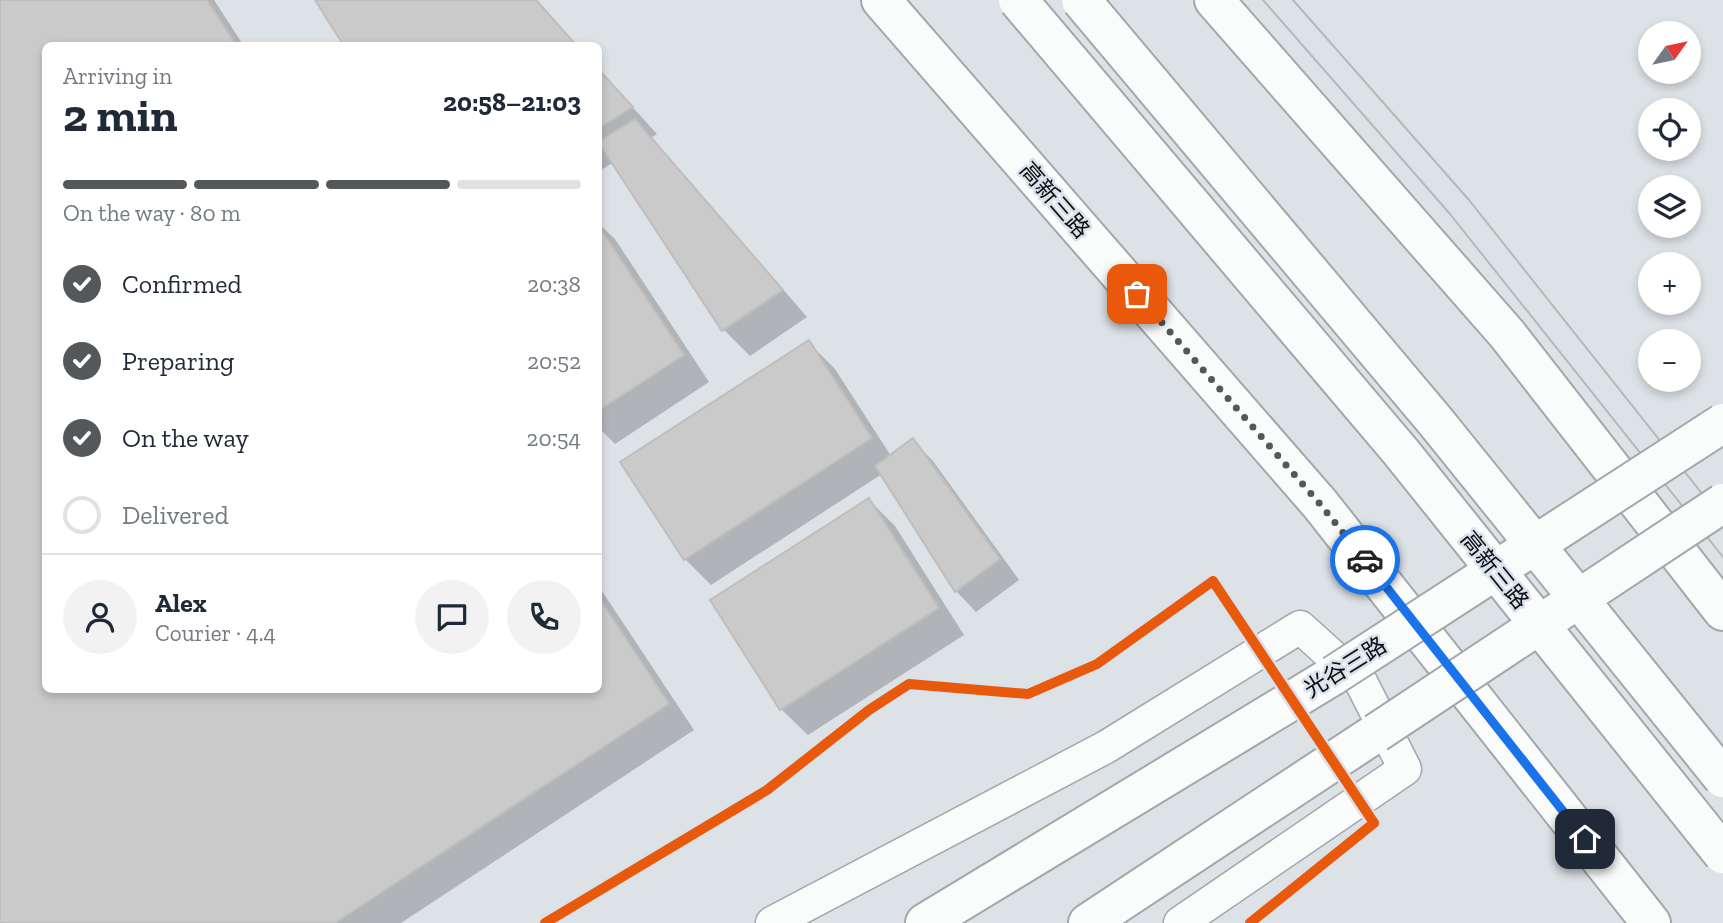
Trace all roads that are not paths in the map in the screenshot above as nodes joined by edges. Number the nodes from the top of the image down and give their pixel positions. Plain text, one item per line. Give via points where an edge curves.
1 (881, 0) edge
2 (1018, 0) edge
3 (1081, 0) edge
4 (1214, 0) edge
5 (1723, 423) edge
6 (1723, 503) edge
7 (1723, 611) edge
8 (1723, 778) edge
9 (1723, 854) edge
10 (772, 923) edge
11 (925, 923) edge
12 (1088, 923) edge
13 (1180, 923) edge
14 (1651, 923) edge

1 - 14 main road, 高新三路 via 1320,504
2 - 9 main road, 高新三路, bridge via 1401,452
3 - 8 main road, 高新三路, bridge via 1436,422
4 - 7 main road via 1507,334
5 - 11 main road, 光谷三路, bridge via 1334,675
6 - 12 main road, bridge
10 - 13 lane via 1106,747 1300,627 1361,682 1405,769

